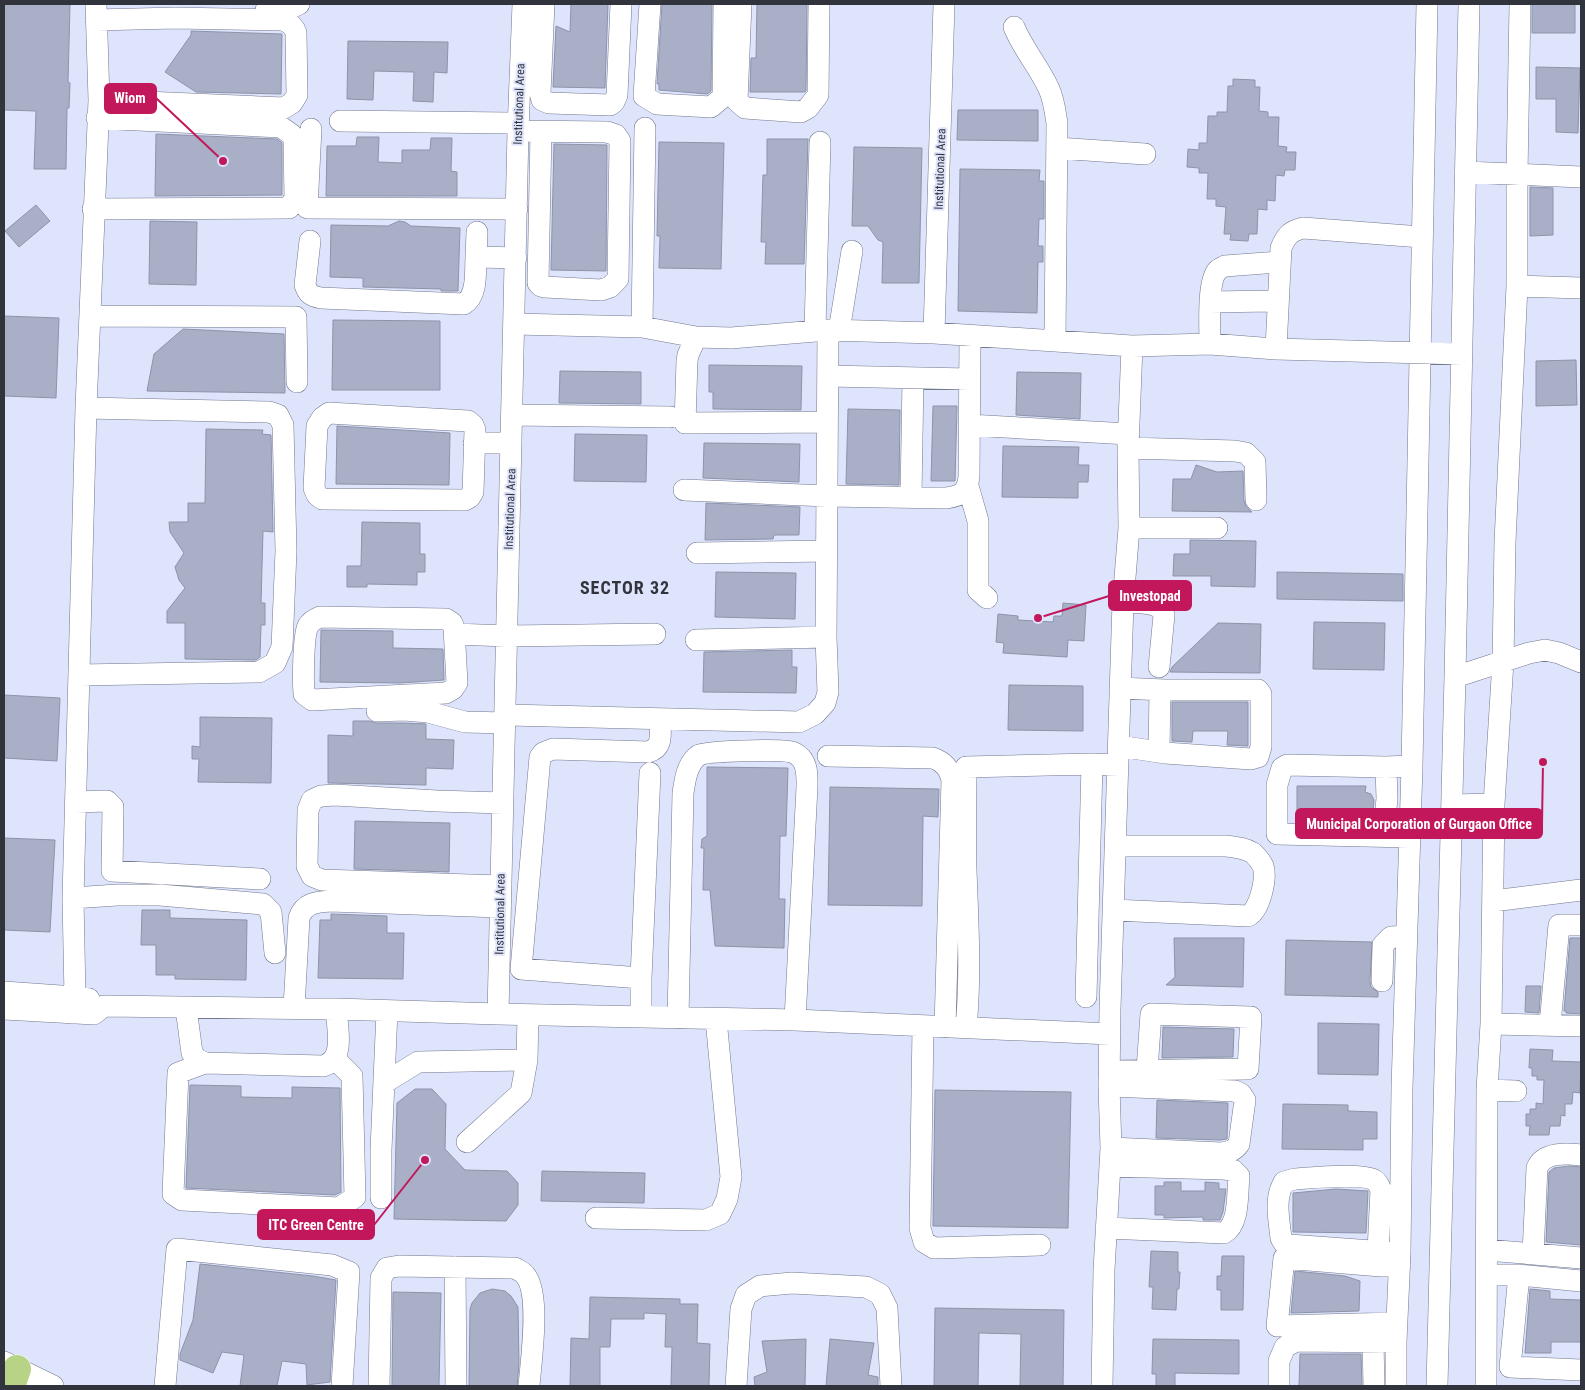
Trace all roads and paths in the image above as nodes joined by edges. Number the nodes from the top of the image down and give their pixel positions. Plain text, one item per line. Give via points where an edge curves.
1 (299, 4) edge
2 (523, 4) edge
3 (544, 4) edge
4 (621, 4) edge
5 (650, 4) edge
6 (724, 4) edge
7 (741, 4) edge
8 (820, 4) edge
9 (944, 4) edge
10 (1426, 4) edge
11 (1469, 4) edge
12 (1520, 4) edge
13 (96, 11) edge
14 (1014, 27) dead end
15 (98, 109) junction
16 (340, 121) dead end
17 (518, 127) junction
18 (645, 128) dead end
19 (311, 129) dead end
20 (541, 132) junction
21 (820, 142) dead end
22 (1057, 148) junction
23 (1145, 154) dead end
24 (1466, 172) junction
25 (1517, 175) junction
26 (1581, 178) edge
27 (93, 209) junction
28 (517, 209) junction
29 (478, 232) dead end
30 (1421, 236) junction
31 (310, 241) dead end
32 (852, 252) dead end
33 (476, 257) junction
34 (516, 261) junction
35 (1280, 262) junction
36 (538, 265) junction
37 (1517, 286) junction
38 (1581, 288) edge
39 (1278, 301) junction
40 (1210, 302) junction
41 (90, 316) junction
42 (514, 324) junction
43 (642, 327) junction
44 (827, 331) junction
45 (934, 333) junction
46 (696, 337) junction
47 (970, 337) junction
48 (1055, 340) junction
49 (1210, 344) junction
50 (1132, 346) junction
51 (1276, 349) junction
52 (1420, 353) junction
53 (1462, 354) junction
54 (828, 376) junction
55 (913, 378) junction
56 (969, 379) junction
57 (297, 382) dead end
58 (86, 408) junction
59 (512, 415) junction
60 (670, 417) dead end
61 (827, 422) junction
62 (969, 425) junction
63 (1129, 441) junction
64 (474, 443) junction
65 (512, 444) junction
66 (968, 486) junction
67 (684, 490) dead end
68 (827, 496) junction
69 (911, 497) junction
70 (1256, 500) dead end
71 (1129, 528) junction
72 (1217, 528) dead end
73 (826, 551) junction
74 (697, 553) dead end
75 (986, 598) dead end
76 (1123, 602) junction
77 (455, 634) junction
78 (655, 634) dead end
79 (506, 636) junction
80 (826, 637) junction
81 (696, 640) dead end
82 (1502, 662) junction
83 (1581, 662) edge
84 (1158, 668) dead end
85 (79, 675) junction
86 (1455, 678) junction
87 (1120, 688) junction
88 (1160, 690) junction
89 (333, 713) dead end
90 (505, 719) junction
91 (660, 719) junction
92 (1159, 752) junction
93 (1118, 755) junction
94 (828, 756) dead end
95 (1092, 764) junction
96 (1412, 766) junction
97 (1386, 767) junction
98 (650, 773) dead end
99 (76, 802) junction
100 (503, 803) junction
101 (1452, 804) junction
102 (1494, 804) junction
103 (1383, 835) junction
104 (1409, 837) junction
105 (1116, 846) junction
106 (1089, 876) junction
107 (1114, 878) junction
108 (260, 879) dead end
109 (500, 886) junction
110 (1581, 890) edge
111 (74, 898) junction
112 (1493, 901) junction
113 (500, 907) junction
114 (1114, 910) junction
115 (1581, 925) edge
116 (1406, 936) junction
117 (275, 953) dead end
118 (641, 978) junction
119 (1382, 981) dead end
120 (4, 992) edge
121 (1086, 997) dead end
122 (73, 1005) junction
123 (186, 1008) junction
124 (294, 1008) junction
125 (4, 1009) edge
126 (336, 1009) junction
127 (388, 1011) junction
128 (498, 1014) junction
129 (528, 1015) junction
130 (641, 1017) junction
131 (678, 1018) junction
132 (716, 1019) junction
133 (795, 1020) junction
134 (1491, 1024) junction
135 (1550, 1025) junction
136 (922, 1026) junction
137 (1581, 1026) edge
138 (956, 1027) junction
139 (1110, 1034) junction
140 (335, 1059) junction
141 (527, 1060) junction
142 (205, 1063) junction
143 (1148, 1070) junction
144 (1109, 1079) junction
145 (384, 1082) junction
146 (1487, 1090) junction
147 (1516, 1091) dead end
148 (467, 1142) dead end
149 (1581, 1155) edge
150 (1111, 1157) junction
151 (382, 1198) dead end
152 (596, 1218) dead end
153 (1106, 1228) junction
154 (1040, 1245) dead end
155 (1488, 1250) junction
156 (1378, 1251) junction
157 (1533, 1254) junction
158 (1581, 1258) edge
159 (1400, 1259) junction
160 (455, 1267) junction
161 (1487, 1275) junction
162 (1519, 1275) junction
163 (1581, 1281) edge
164 (1396, 1333) junction
165 (1373, 1342) junction
166 (1581, 1370) edge
167 (11, 1372) edge
168 (53, 1386) edge
169 (165, 1386) edge
170 (342, 1386) edge
171 (379, 1386) edge
172 (456, 1386) edge
173 (529, 1386) edge
174 (736, 1386) edge
175 (891, 1386) edge
176 (1102, 1386) edge
177 (1280, 1386) edge
178 (1374, 1386) edge
179 (1396, 1386) edge
180 (1437, 1386) edge
181 (1486, 1386) edge

1 - 13 street via 287,10
2 - 17 street, Institutional Area
3 - 4 street via 542,100 549,104 610,105 617,96
5 - 6 street via 644,96 657,104 711,107 723,97
7 - 8 street via 737,101 744,108 802,112 818,95
9 - 45 street, Institutional Area
10 - 30 street
11 - 24 street
12 - 25 street
13 - 15 street
13 - 15 street via 175,18 283,20 289,22 296,33 297,95 284,108
14 - 22 street via 1048,87 1057,123
15 - 27 street
15 - 27 street via 282,126 294,141 295,198 289,208
16 - 17 street
17 - 20 street
17 - 28 street, Institutional Area
18 - 43 street
19 - 28 street via 307,208
20 - 36 street
20 - 36 street via 607,132 616,135 620,141 618,279 601,290 546,287 538,282
21 - 44 street
22 - 23 street
22 - 48 street
24 - 25 street
24 - 53 street
25 - 26 street
25 - 37 street
27 - 41 street
28 - 34 street, Institutional Area
29 - 33 street
30 - 35 street via 1303,228 1293,230 1285,237 1280,248
30 - 52 street
31 - 33 street via 305,285 307,292 321,298 464,304 473,294
32 - 44 street
33 - 34 street
34 - 36 street
34 - 42 street, Institutional Area
35 - 39 street
35 - 40 street via 1225,266 1218,270
37 - 38 street
37 - 82 street
39 - 40 street
39 - 51 street
40 - 49 street
41 - 57 street via 296,317
41 - 58 street
42 - 43 street
42 - 59 street, Institutional Area
43 - 46 street
44 - 45 street
44 - 46 street via 731,338
44 - 54 street
45 - 47 street
46 - 61 street via 687,361 685,423
47 - 48 street
47 - 56 street
48 - 50 street
49 - 50 street
49 - 51 street
50 - 63 street
51 - 52 street
52 - 53 street
52 - 96 street
53 - 86 street
54 - 55 street
54 - 61 street
55 - 56 street
55 - 69 street
56 - 62 street
58 - 85 street
58 - 85 street via 269,412 278,416 283,425 286,551 282,647 275,663 259,672
59 - 60 street
59 - 65 street, Institutional Area
61 - 68 street
62 - 63 street
62 - 66 street
63 - 70 street via 1246,453 1255,462
63 - 71 street
64 - 64 street via 473,492 465,500 322,499 314,488 317,426 329,413 468,421 475,430
64 - 65 street
65 - 79 street, Institutional Area
66 - 69 street via 954,497
66 - 75 street via 978,521 978,590
67 - 68 street
68 - 69 street
68 - 73 street
71 - 72 street
71 - 76 street
73 - 74 street
73 - 80 street
76 - 84 street via 1163,609
76 - 87 street
77 - 77 street via 452,623 446,619 320,617 307,628 302,682 304,694 312,700 446,693 457,683
77 - 79 street
78 - 79 street
79 - 90 street, Institutional Area
80 - 81 street
80 - 91 street via 828,692 825,703 816,714 799,722
82 - 83 street via 1545,650
82 - 86 street
82 - 102 street
85 - 99 street
86 - 101 street
87 - 88 street
87 - 93 street
88 - 92 street
88 - 92 street via 1258,690 1262,694 1258,757
89 - 90 street via 404,710 428,712 464,722
90 - 91 street
90 - 100 street, Institutional Area
91 - 118 street via 660,742 655,750 553,749 540,758 522,969
92 - 93 street
93 - 95 street
93 - 105 street
94 - 138 street via 933,758 950,771
95 - 106 street
95 - 138 street via 966,767 969,1004
96 - 97 street
96 - 104 street
97 - 103 street
97 - 103 street via 1287,765 1282,768 1276,785 1277,834
98 - 118 street
99 - 108 street via 107,801 113,807 112,871
99 - 111 street
100 - 109 street, Institutional Area
100 - 109 street via 335,795 312,800 308,810 307,866 312,876 322,880
101 - 102 street
101 - 180 street
102 - 112 street
103 - 104 street
104 - 116 street
105 - 107 street
105 - 114 street via 1243,848 1254,854 1263,866 1263,882 1256,910 1248,916
106 - 107 street
106 - 121 street
107 - 114 street
109 - 113 street, Institutional Area
110 - 112 street
111 - 117 street via 160,895 263,904 271,912
111 - 122 street
112 - 134 street
113 - 124 street via 330,901 306,906 298,918
113 - 128 street, Institutional Area
114 - 139 street
115 - 135 street via 1559,925
116 - 119 street via 1391,936 1383,945
116 - 159 street
118 - 130 street
120 - 122 street
122 - 123 street via 94,1014 104,1006
122 - 125 street
123 - 124 street
123 - 142 street via 192,1053
124 - 126 street
126 - 127 street
126 - 140 street via 338,1050
127 - 128 street
127 - 145 street
128 - 129 street
129 - 130 street
129 - 141 street
130 - 131 street
131 - 132 street
131 - 133 street via 683,793 691,762 700,754 712,752 774,751 792,752 801,758 806,769
132 - 133 street
132 - 152 street via 731,1177 720,1214 706,1220
133 - 136 street
134 - 135 street
134 - 146 street
135 - 137 street
136 - 138 street
136 - 154 street via 920,1228 924,1242 934,1248
138 - 139 street
139 - 144 street
140 - 142 street via 323,1066
140 - 142 street via 352,1076 355,1197 339,1208 182,1200 173,1194 178,1073
141 - 145 street via 418,1062
141 - 148 street via 521,1093
143 - 143 street via 1248,1069 1252,1017 1151,1014
143 - 144 street
144 - 150 street
144 - 150 street via 1235,1091 1245,1100 1239,1144 1229,1152
145 - 151 street
146 - 147 street
146 - 155 street
149 - 157 street via 1568,1153 1540,1162
150 - 153 street
150 - 153 street via 1233,1170 1239,1176 1234,1223 1224,1234
153 - 176 street
155 - 157 street
155 - 161 street
156 - 156 street via 1284,1243 1278,1200 1284,1182 1361,1177 1374,1180 1381,1190
156 - 159 street
157 - 158 street
159 - 164 street
159 - 164 street via 1381,1266 1284,1258 1276,1326
160 - 171 street via 399,1266 388,1268 381,1278
160 - 172 street
160 - 173 street via 515,1268 524,1274 534,1302
161 - 162 street
161 - 181 street
162 - 163 street
162 - 166 street via 1510,1367
164 - 165 street
164 - 179 street
165 - 177 street via 1296,1341 1285,1347 1279,1361
165 - 178 street
167 - 168 street
169 - 170 street via 177,1249 332,1266 349,1272
174 - 175 street via 741,1309 746,1295 760,1286 792,1283 866,1287 880,1294 887,1308

